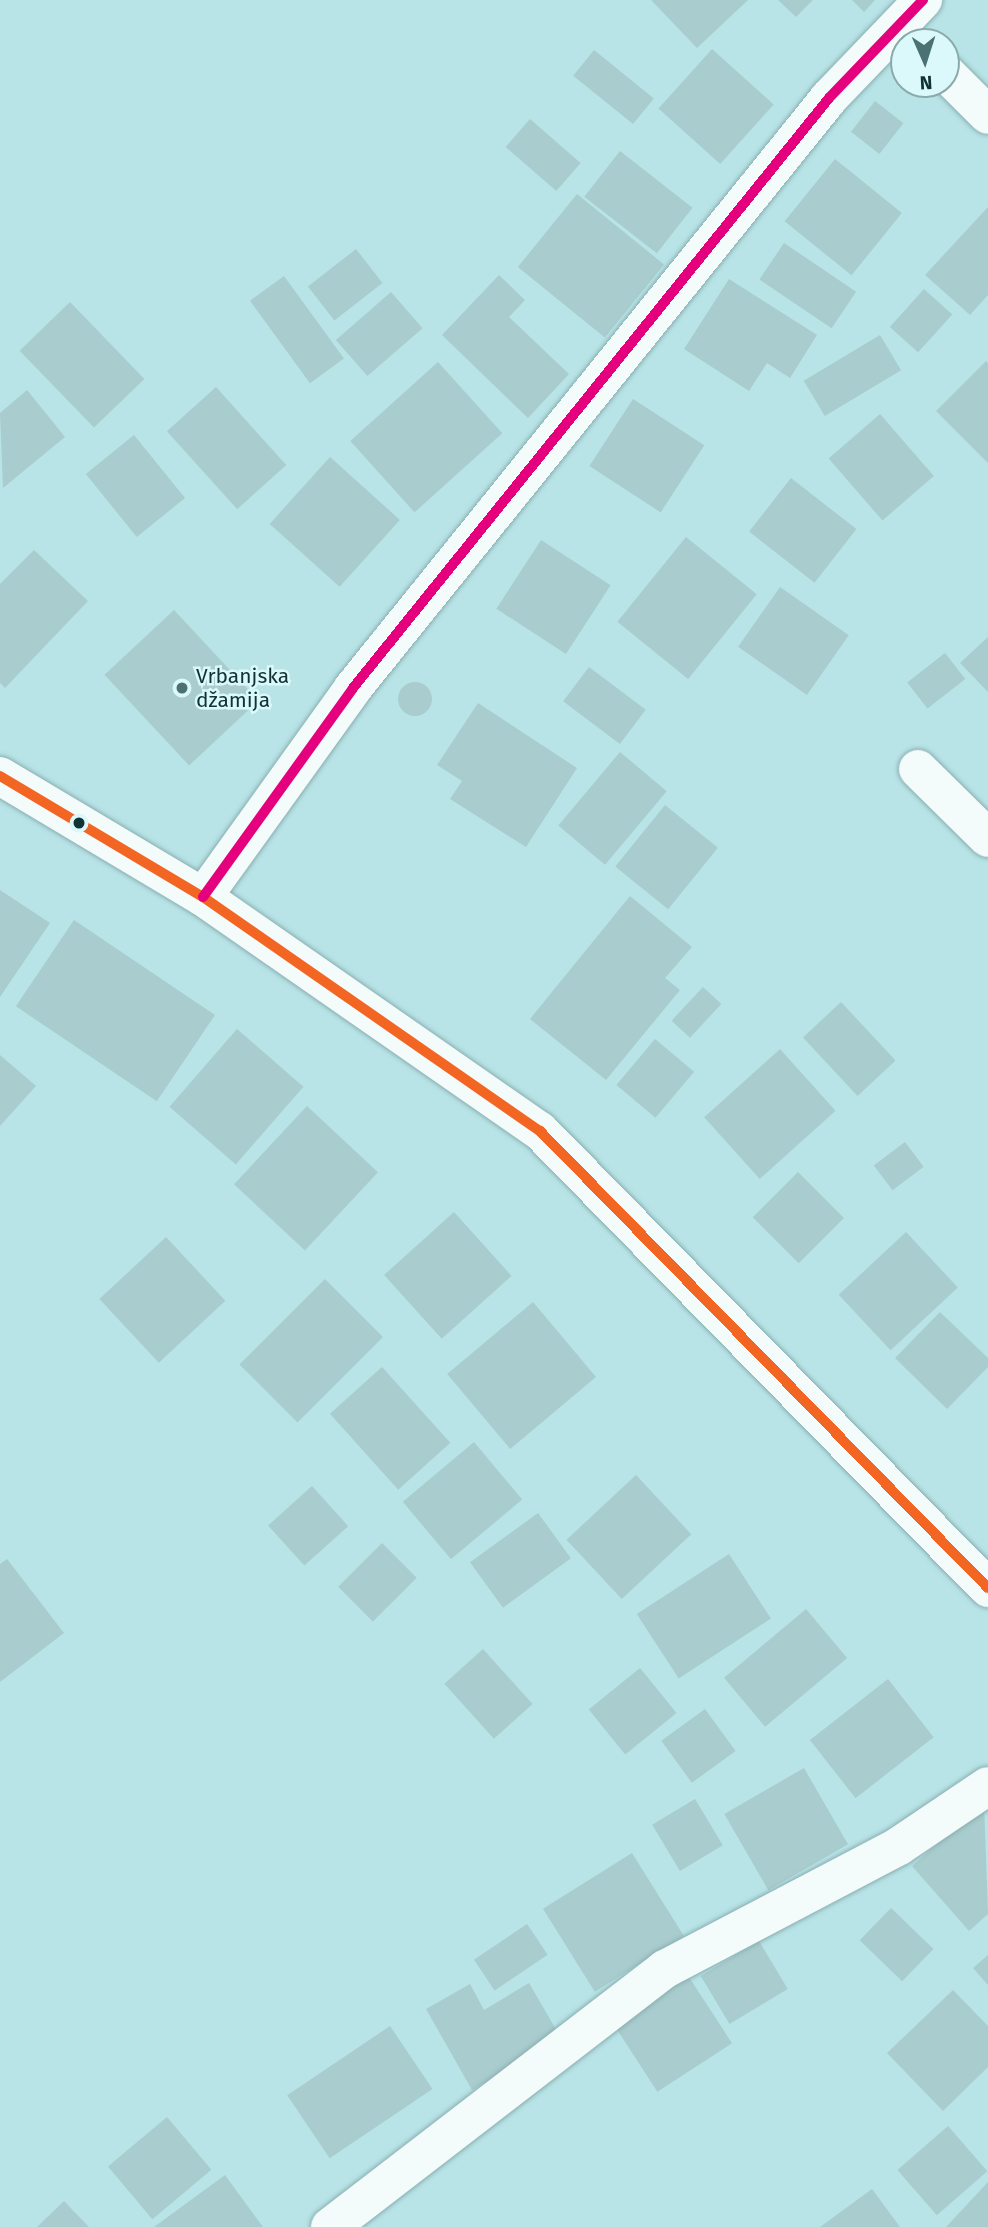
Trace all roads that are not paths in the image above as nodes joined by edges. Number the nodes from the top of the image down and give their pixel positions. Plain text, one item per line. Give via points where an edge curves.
1 (912, 22) edge
2 (960, 87) edge
3 (988, 115) edge
4 (918, 769) dead end
5 (2, 782) edge
6 (988, 838) edge
7 (203, 897) junction
8 (988, 1588) edge
9 (988, 1786) edge
10 (330, 2227) edge

1 - 7 street via 765,176 353,688
2 - 3 street
4 - 6 street
5 - 7 street
7 - 8 street via 540,1131
9 - 10 street via 899,1846 665,1969

